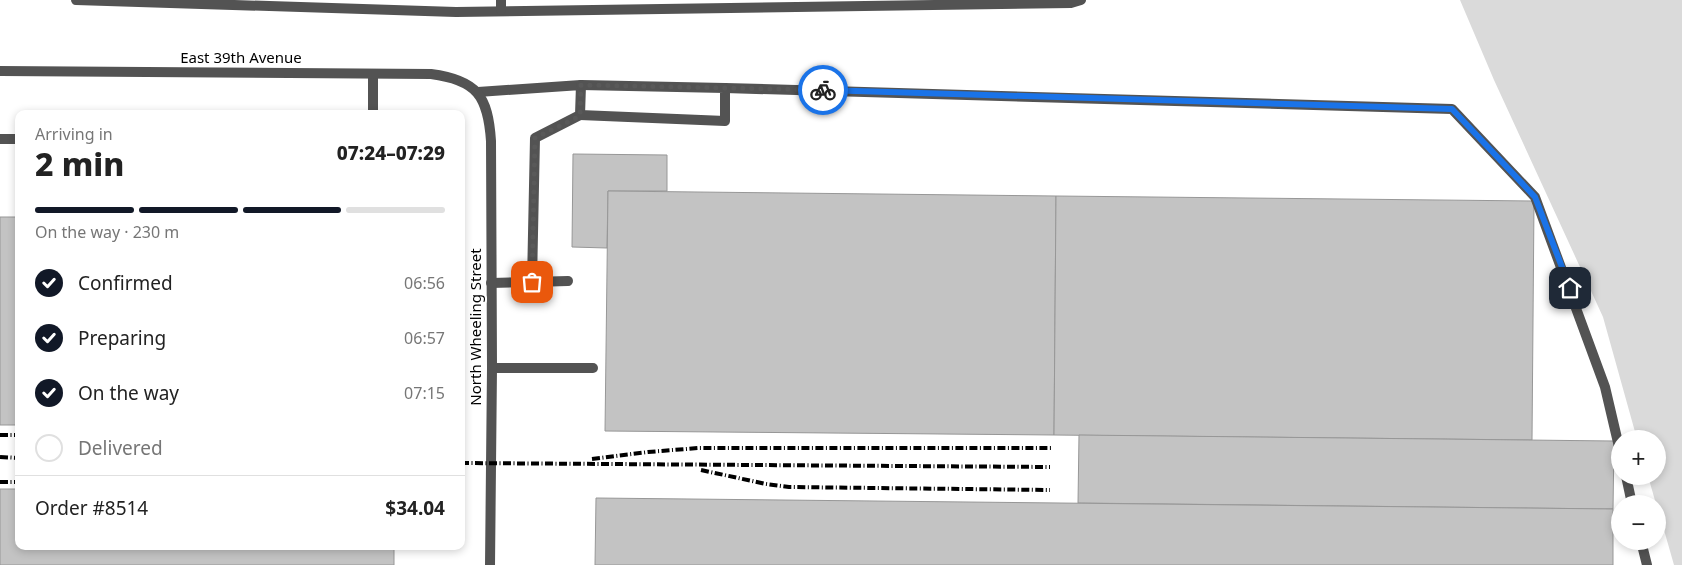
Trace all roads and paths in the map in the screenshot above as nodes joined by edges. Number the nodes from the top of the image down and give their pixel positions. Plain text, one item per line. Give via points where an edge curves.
1 (76, 0) edge
2 (1080, 0) edge
3 (502, 5) edge
4 (0, 71) edge
5 (373, 74) junction
6 (581, 85) junction
7 (726, 88) junction
8 (478, 92) junction
9 (373, 110) edge
10 (580, 116) junction
11 (0, 139) edge
12 (15, 139) edge
13 (532, 282) junction
14 (568, 282) dead end
15 (491, 283) junction
16 (492, 368) junction
17 (593, 368) dead end
18 (1615, 430) edge
19 (1643, 550) edge
20 (490, 565) edge
21 (1647, 565) edge

1 - 3 street via 456,12
2 - 3 street via 1071,3
4 - 5 street, East 39th Avenue
5 - 8 street, East 39th Avenue via 450,76
5 - 9 street
6 - 7 street
6 - 8 street
6 - 10 street
7 - 10 street via 725,122
7 - 18 street via 1452,109 1535,197 1605,387
8 - 15 street, North Wheeling Street via 490,121
10 - 13 street via 535,138
11 - 12 street
13 - 14 street
13 - 15 street
15 - 16 street, North Wheeling Street
16 - 17 street
16 - 20 street, North Wheeling Street
19 - 21 street

